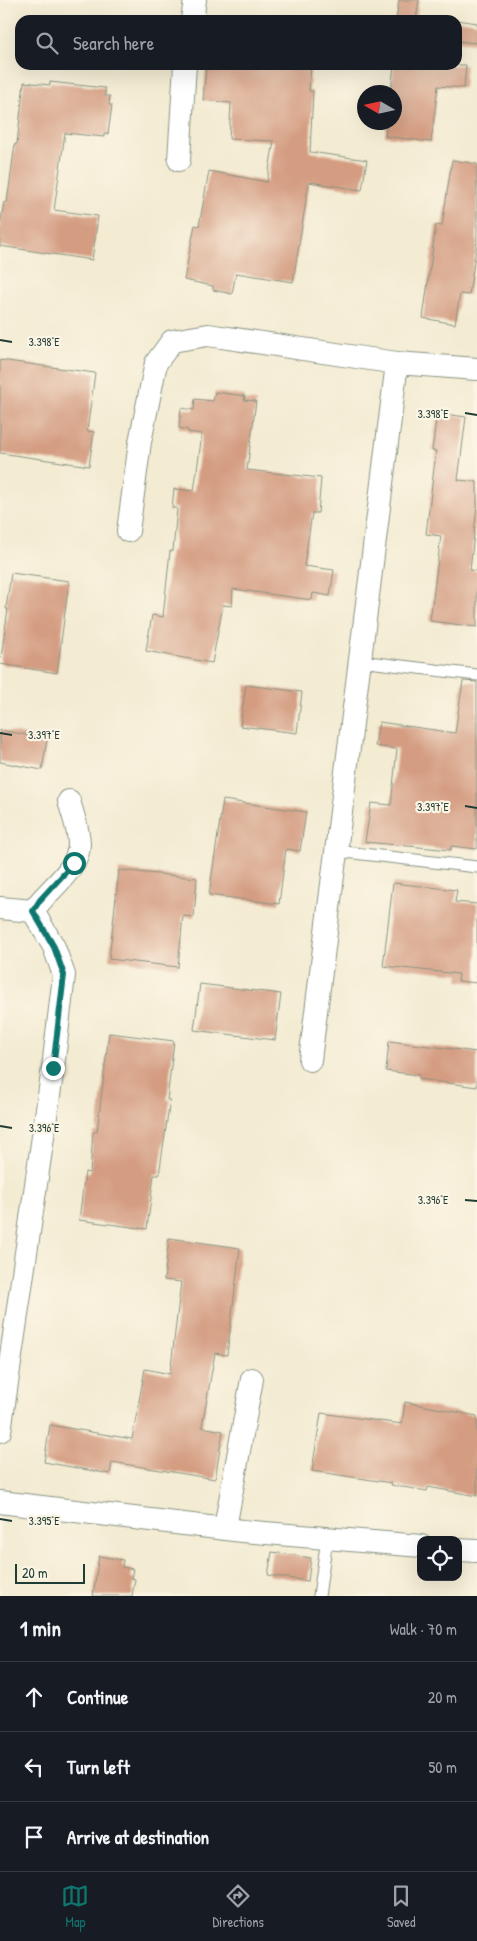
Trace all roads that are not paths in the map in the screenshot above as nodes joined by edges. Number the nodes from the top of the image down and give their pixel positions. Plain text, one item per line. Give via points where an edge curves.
1 (195, 0) edge
2 (193, 15) edge
3 (185, 70) edge
4 (179, 160) dead end
5 (396, 363) junction
6 (477, 369) edge
7 (128, 531) dead end
8 (360, 660) junction
9 (477, 675) edge
10 (69, 802) dead end
11 (336, 851) junction
12 (477, 867) edge
13 (0, 908) edge
14 (33, 911) junction
15 (310, 1060) dead end
16 (252, 1379) dead end
17 (0, 1431) edge
18 (0, 1502) edge
19 (224, 1528) junction
20 (327, 1538) junction
21 (417, 1546) edge
22 (462, 1550) edge
23 (477, 1551) edge
24 (319, 1596) edge

1 - 2 street
3 - 4 street
5 - 6 street
5 - 7 street via 208,335 172,341 156,363 140,442
5 - 8 street
8 - 9 lane
8 - 11 street
10 - 14 street via 79,844 74,863
11 - 12 lane
11 - 15 street
13 - 14 street
14 - 17 street via 54,947 64,975
16 - 19 street
18 - 19 street
19 - 20 street
20 - 21 street
20 - 24 lane
22 - 23 street

